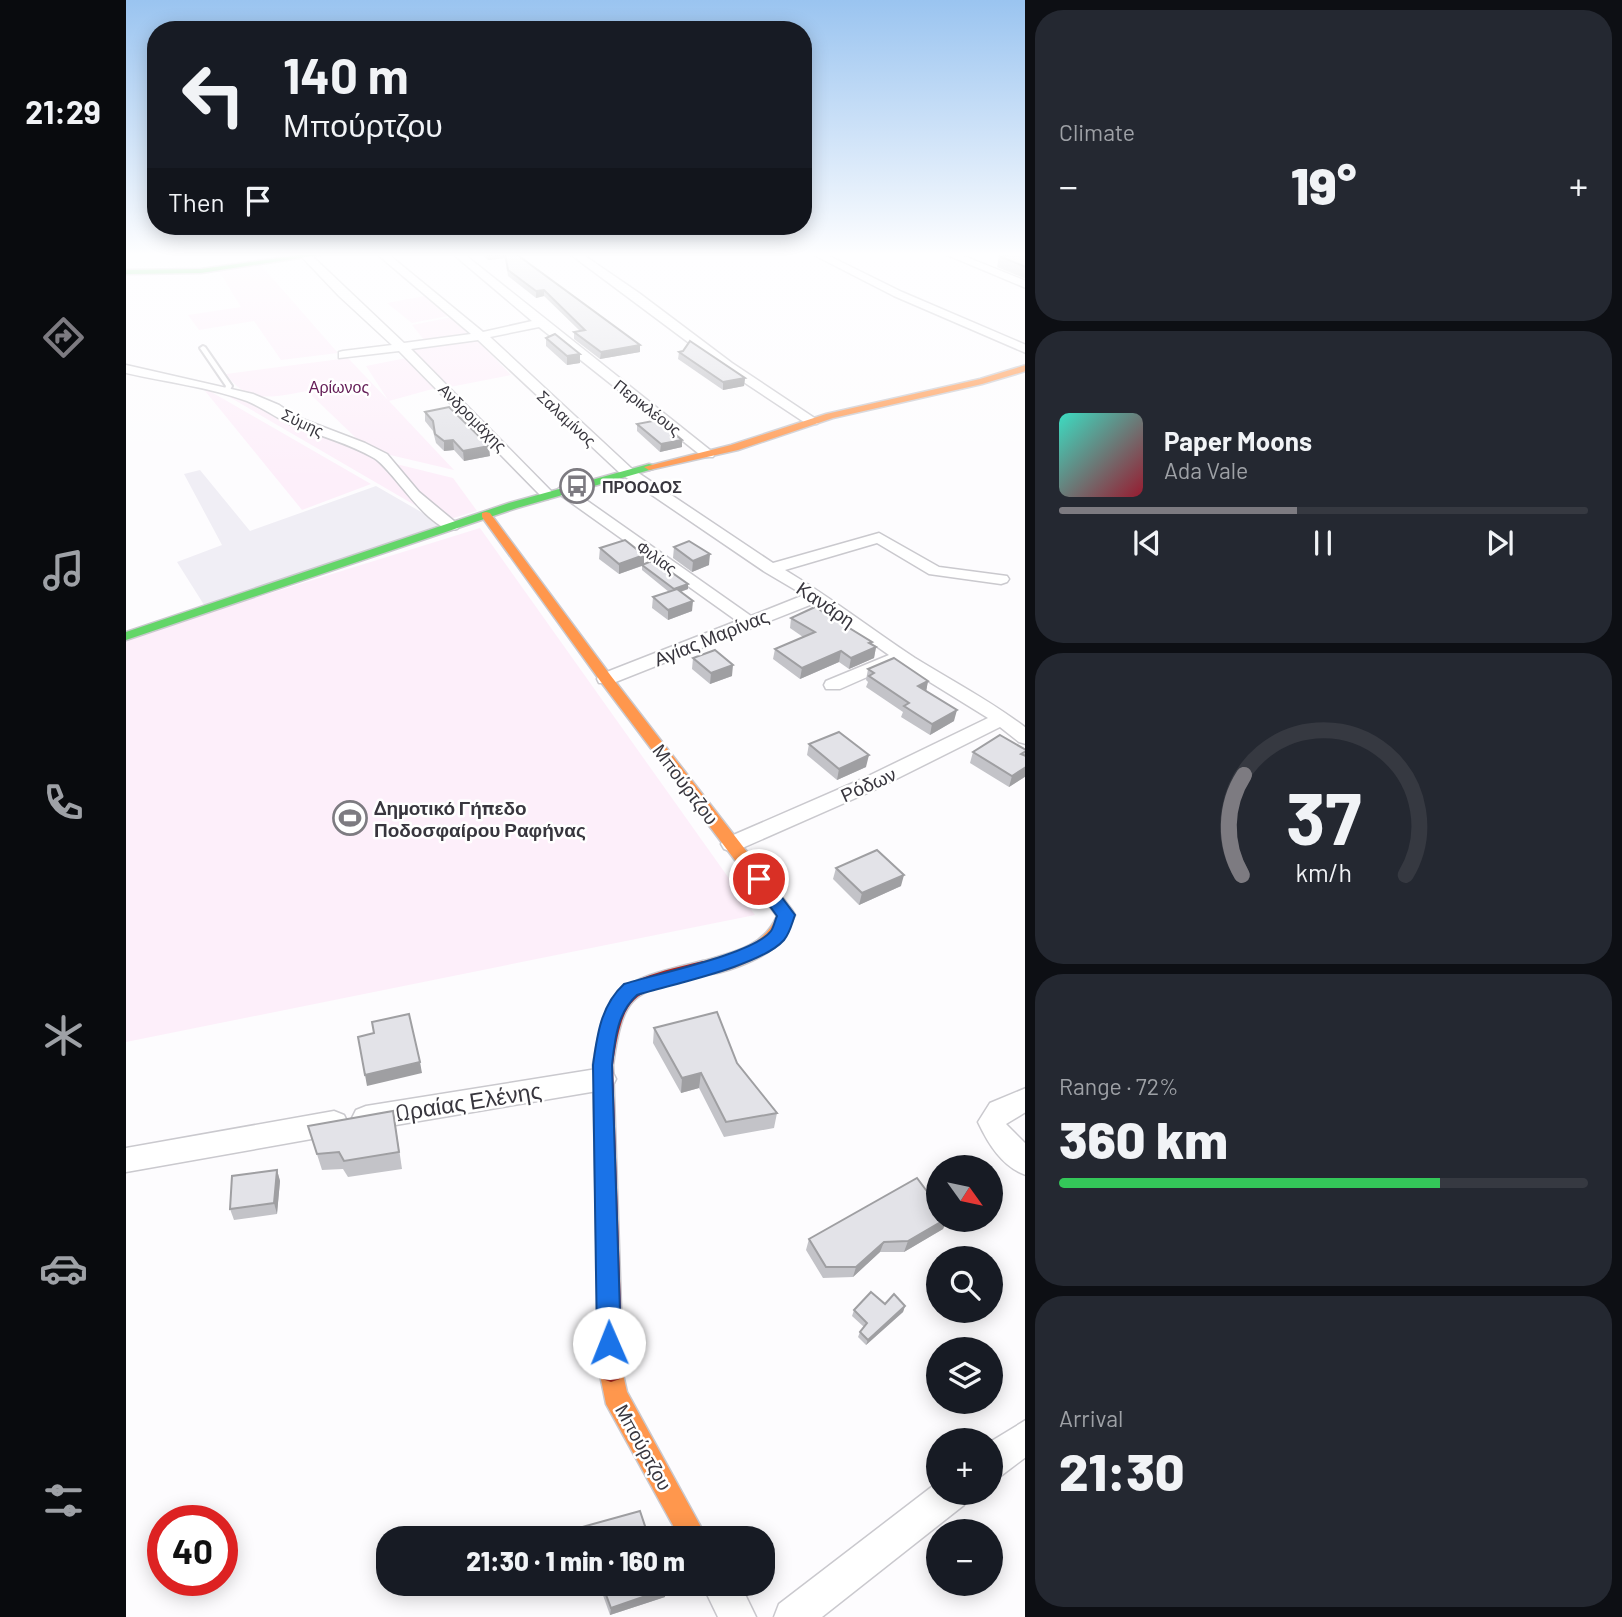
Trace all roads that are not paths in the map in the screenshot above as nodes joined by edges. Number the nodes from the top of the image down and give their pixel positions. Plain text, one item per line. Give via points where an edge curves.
1 (384, 329) edge
2 (472, 329) edge
3 (511, 329) edge
4 (549, 329) edge
5 (680, 329) edge
6 (978, 329) edge
7 (480, 336) junction
8 (402, 347) junction
9 (203, 348) dead end
10 (1025, 350) edge
11 (343, 355) dead end
12 (1025, 368) edge
13 (126, 369) edge
14 (227, 391) junction
15 (812, 421) junction
16 (708, 454) junction
17 (626, 471) junction
18 (556, 493) junction
19 (485, 514) junction
20 (452, 526) junction
21 (771, 569) junction
22 (1001, 579) dead end
23 (817, 596) junction
24 (749, 622) junction
25 (126, 636) edge
26 (901, 656) junction
27 (606, 679) junction
28 (833, 685) dead end
29 (1002, 719) junction
30 (1025, 738) edge
31 (732, 844) junction
32 (603, 1079) junction
33 (1019, 1102) edge
34 (126, 1160) edge
35 (1025, 1163) edge
36 (1025, 1436) edge
37 (1003, 1453) edge
38 (937, 1505) edge
39 (687, 1526) edge
40 (726, 1596) edge
41 (738, 1617) edge
42 (792, 1617) edge

1 - 8 street, Ανδρομάχης
2 - 7 street, Σαλαμίνος
3 - 7 street
4 - 16 street, Περικλέους
5 - 15 street
6 - 10 street
7 - 8 street
7 - 17 street, Σαλαμίνος
8 - 11 street
8 - 18 street, Ανδρομάχης
9 - 14 lane via 229,386
12 - 15 street
13 - 14 street, Σύμης
14 - 20 street, Σύμης via 382,457 414,495
15 - 16 street
16 - 17 street
17 - 18 street
17 - 21 street, Κανάρη
18 - 19 street
18 - 24 street, Φιλίας
19 - 20 street
19 - 27 street, Μπούρτζου
20 - 25 street
21 - 22 street via 879,538 935,571
21 - 23 street, Κανάρη
23 - 24 street, Αγίας Μαρίνας
23 - 26 street, Κανάρη
24 - 27 street, Αγίας Μαρίνας
26 - 28 street
26 - 29 street, Κανάρη
27 - 31 street, Μπούρτζου
29 - 30 street, Κανάρη
29 - 31 street, Ρόδων
31 - 32 street, Μπούρτζου via 786,915 779,934 766,945 727,961 631,989 621,998 607,1028
32 - 34 street, Ωραίας Ελένης
32 - 39 street, Μπούρτζου via 611,1382
33 - 35 street via 994,1116 993,1130
36 - 37 street
38 - 42 street
40 - 41 street

